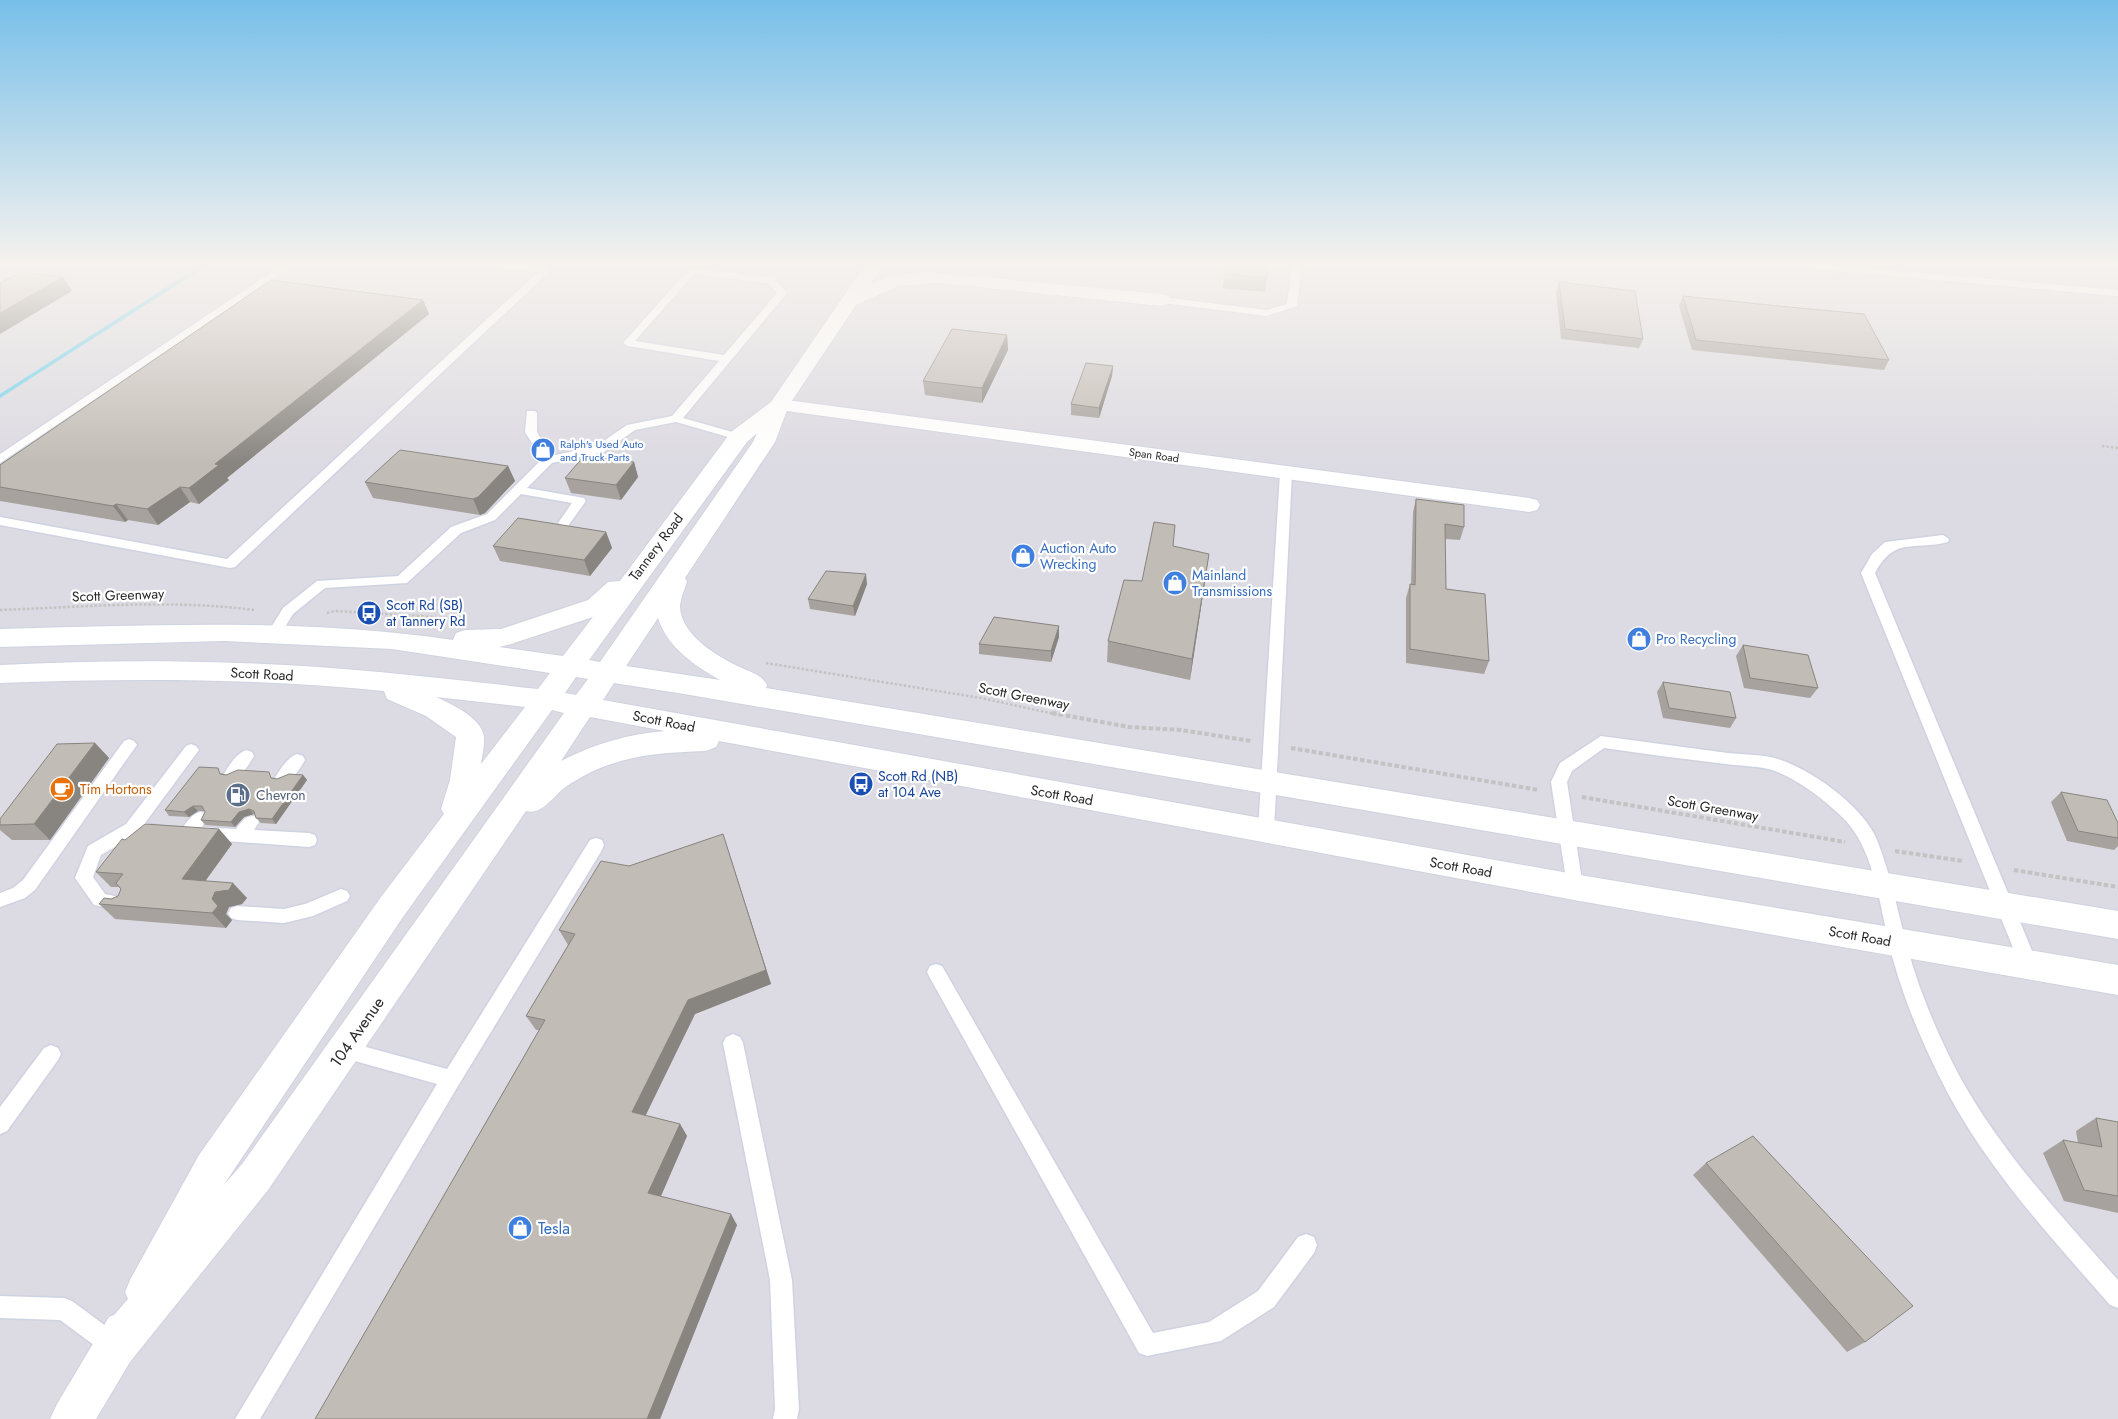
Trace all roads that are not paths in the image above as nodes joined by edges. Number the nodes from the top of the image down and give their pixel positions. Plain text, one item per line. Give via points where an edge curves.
1 (190, 331) edge
2 (480, 331) edge
3 (638, 331) edge
4 (750, 331) edge
5 (829, 331) edge
6 (726, 359) junction
7 (779, 405) junction
8 (531, 413) dead end
9 (676, 419) junction
10 (739, 437) junction
11 (0, 459) edge
12 (548, 460) junction
13 (1286, 473) junction
14 (518, 490) junction
15 (1529, 505) dead end
16 (0, 521) edge
17 (564, 523) edge
18 (1944, 538) dead end
19 (640, 570) junction
20 (677, 572) junction
21 (274, 634) junction
22 (0, 638) edge
23 (392, 640) junction
24 (568, 666) junction
25 (606, 671) junction
26 (0, 674) edge
27 (367, 680) junction
28 (544, 699) junction
29 (788, 701) junction
30 (584, 705) junction
31 (758, 739) junction
32 (129, 745) dead end
33 (191, 750) dead end
34 (246, 756) dead end
35 (297, 760) dead end
36 (232, 774) edge
37 (283, 778) edge
38 (1268, 781) junction
39 (200, 818) edge
40 (251, 822) dead end
41 (450, 827) junction
42 (132, 829) junction
43 (1266, 831) junction
44 (1566, 832) junction
45 (188, 833) junction
46 (240, 836) junction
47 (492, 839) junction
48 (309, 840) dead end
49 (596, 845) dead end
50 (1886, 885) junction
51 (1574, 887) junction
52 (341, 896) dead end
53 (0, 900) edge
54 (126, 905) edge
55 (2004, 905) junction
56 (237, 913) dead end
57 (2118, 925) edge
58 (1899, 942) junction
59 (2029, 965) junction
60 (936, 972) dead end
61 (2118, 980) edge
62 (733, 1043) dead end
63 (344, 1050) junction
64 (51, 1054) dead end
65 (451, 1079) junction
66 (0, 1124) edge
67 (1306, 1245) dead end
68 (2118, 1297) edge
69 (0, 1307) edge
70 (115, 1347) junction
71 (72, 1419) edge
72 (247, 1419) edge
73 (785, 1419) edge

1 - 11 lane
2 - 16 lane via 230,564
3 - 6 lane via 628,343
4 - 6 lane
5 - 7 main road, Tannery Road
6 - 9 lane
7 - 10 main road, Tannery Road
7 - 13 main road, Span Road
7 - 20 main road, Tannery Road via 764,442
8 - 12 lane via 531,432
9 - 10 lane
9 - 12 lane via 631,427 600,449
10 - 19 main road, Tannery Road
12 - 14 lane
13 - 15 main road, Span Road
13 - 38 lane
14 - 17 lane via 580,501
14 - 21 lane via 491,517 456,530 402,580 322,584 288,611
18 - 55 lane via 1890,545 1877,557 1868,573
19 - 23 main road via 597,606 502,638
19 - 24 main road, Tannery Road
20 - 25 main road, Tannery Road
20 - 29 main road via 667,610 677,635 721,671
21 - 22 main road via 147,633
21 - 23 main road
23 - 24 main road
24 - 25 main road
24 - 28 main road, Tannery Road
25 - 29 main road
25 - 30 main road, Tannery Road
26 - 27 main road, Scott Road via 93,670 240,672
27 - 28 main road, Scott Road
27 - 41 main road via 442,710 470,734 466,780
28 - 30 main road, Scott Road
28 - 41 main road, 104 Avenue
29 - 38 main road
30 - 31 main road, Scott Road
30 - 47 main road, 104 Avenue
31 - 43 main road, Scott Road
31 - 47 main road via 651,742 595,755 548,783
32 - 53 lane via 29,885
33 - 42 lane
34 - 36 lane
35 - 37 lane
38 - 43 lane
38 - 44 main road
39 - 45 lane
40 - 46 lane
41 - 70 main road, 104 Avenue via 212,1168
42 - 45 lane
42 - 54 lane via 94,851 84,878 100,900
43 - 51 main road, Scott Road
44 - 50 main road
44 - 50 lane via 1560,793 1561,776 1566,767 1601,742 1777,765 1801,777 1862,827
44 - 51 lane
45 - 46 lane
46 - 48 lane
47 - 63 main road, 104 Avenue
49 - 65 lane
50 - 55 main road
50 - 58 lane
51 - 58 main road, Scott Road
52 - 56 lane via 307,911 284,916
55 - 57 main road
55 - 59 lane
58 - 59 main road, Scott Road
58 - 68 lane via 1904,964 1938,1054 1963,1102 2001,1156
59 - 61 main road, Scott Road
60 - 67 lane via 1147,1345 1213,1333 1266,1299
62 - 73 lane via 781,1280
63 - 65 lane
63 - 70 main road, 104 Avenue via 255,1177
64 - 66 lane
65 - 72 lane
69 - 70 lane via 64,1309
70 - 71 main road, 104 Avenue

